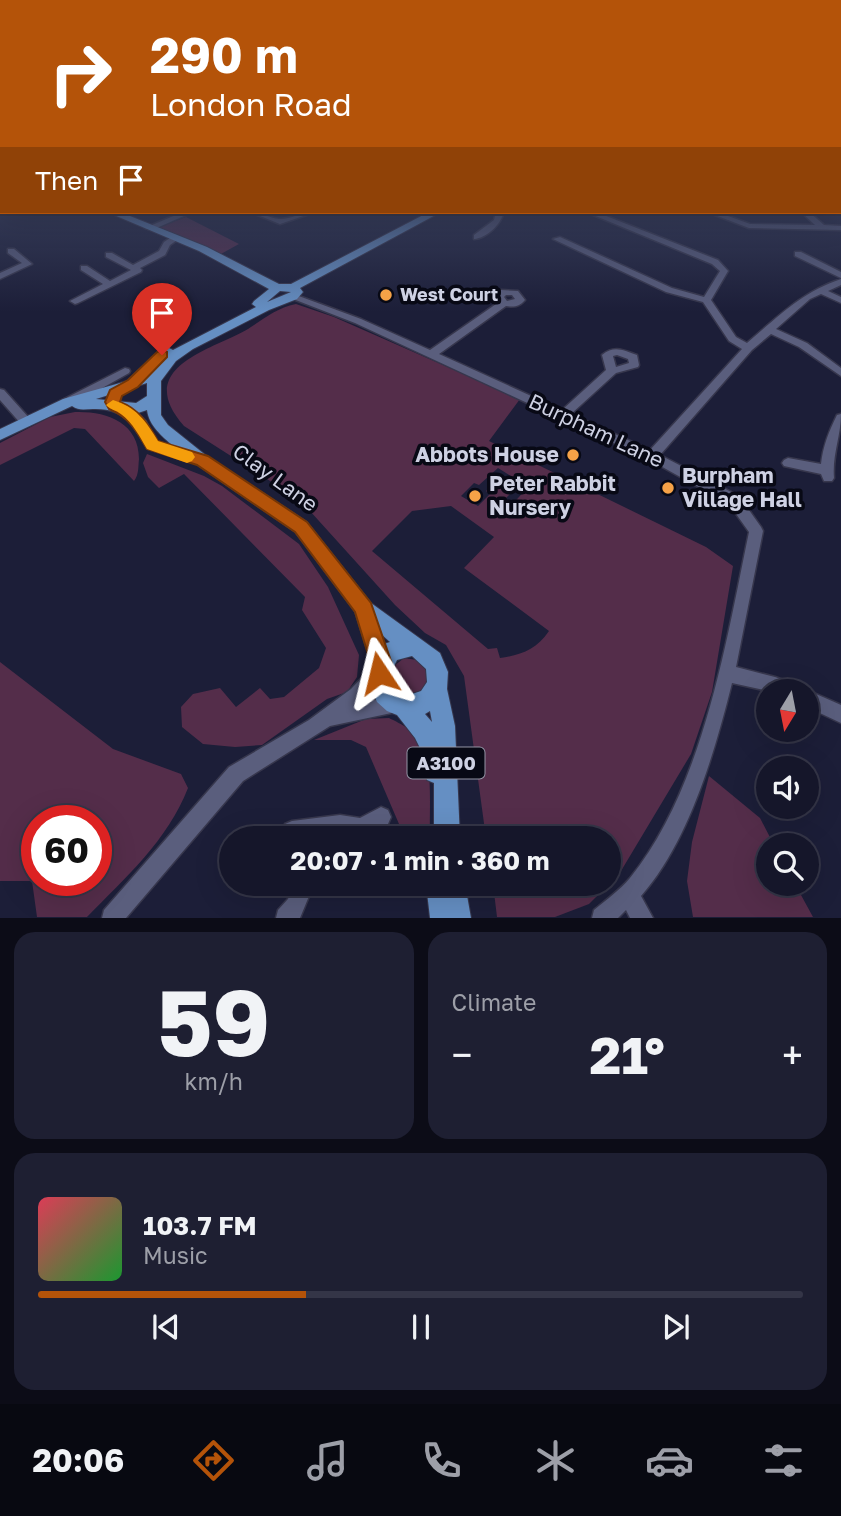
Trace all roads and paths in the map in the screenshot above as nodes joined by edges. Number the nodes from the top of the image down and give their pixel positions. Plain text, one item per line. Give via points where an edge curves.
1 (152, 227) edge
2 (408, 227) edge
3 (490, 227) edge
4 (625, 227) edge
5 (809, 227) edge
6 (821, 227) joint
7 (149, 228) joint
8 (841, 228) edge
9 (477, 237) dead end
10 (176, 238) junction
11 (557, 239) dead end
12 (11, 251) dead end
13 (798, 254) dead end
14 (109, 255) dead end
15 (84, 268) dead end
16 (133, 268) junction
17 (841, 275) edge
18 (0, 276) edge
19 (841, 282) edge
20 (109, 284) junction
21 (819, 289) junction
22 (274, 291) junction
23 (291, 294) junction
24 (706, 300) junction
25 (841, 300) edge
26 (75, 301) dead end
27 (503, 303) dead end
28 (771, 330) junction
29 (748, 348) junction
30 (432, 354) junction
31 (612, 371) dead end
32 (841, 373) edge
33 (154, 380) junction
34 (126, 381) junction
35 (0, 393) edge
36 (120, 408) junction
37 (42, 414) junction
38 (563, 415) junction
39 (841, 418) edge
40 (26, 422) junction
41 (0, 435) edge
42 (652, 456) junction
43 (202, 461) junction
44 (788, 463) dead end
45 (364, 609) junction
46 (412, 646) junction
47 (380, 668) junction
48 (727, 673) junction
49 (756, 680) edge
50 (436, 689) junction
51 (819, 704) edge
52 (400, 706) junction
53 (841, 714) edge
54 (327, 717) junction
55 (381, 817) dead end
56 (365, 826) edge
57 (436, 826) edge
58 (447, 826) edge
59 (300, 896) edge
60 (441, 896) edge
61 (454, 896) edge
62 (629, 896) junction
63 (112, 918) edge
64 (286, 918) edge
65 (444, 918) edge
66 (457, 918) edge
67 (602, 918) edge
68 (643, 918) edge

1 - 7 street
2 - 23 main road
3 - 9 street
4 - 24 street via 720,267 723,275
5 - 6 street
6 - 8 street
7 - 10 main road
10 - 16 street via 162,253
10 - 22 main road
11 - 24 street via 669,290
12 - 18 street via 28,264
13 - 17 street via 830,265
14 - 16 street
15 - 20 street
16 - 20 street via 138,271
19 - 21 street
20 - 26 street
21 - 25 street
21 - 28 street
22 - 23 main road via 275,298
22 - 33 main road via 260,304 176,346
23 - 30 street, Burpham Lane
23 - 33 main road via 188,346 171,358
24 - 29 street via 732,339
27 - 30 street
28 - 29 street
28 - 32 street via 803,345
29 - 42 street
30 - 38 street, Burpham Lane
31 - 38 street
33 - 34 main road
33 - 36 main road via 146,405
33 - 43 main road, Clay Lane / A3100 via 154,415 163,429
34 - 36 main road via 113,398
34 - 37 main road
35 - 40 street
36 - 37 main road via 83,404
36 - 43 main road, Clay Lane / A3100 via 141,425 152,445
37 - 40 main road
38 - 42 street, Burpham Lane
39 - 44 street via 829,442 828,474
40 - 41 main road
42 - 48 street, Burpham Lane via 734,500 756,531
43 - 45 main road, Clay Lane / A3100 via 301,527
45 - 46 main road, Clay Lane / A3100
45 - 47 main road, Clay Lane / A3100
46 - 47 main road via 390,652
46 - 50 main road, Clay Lane / A3100 via 434,661
47 - 52 main road, Clay Lane / A3100 via 385,696
47 - 54 street via 356,695
48 - 49 street
48 - 62 street, Burpham Lane via 685,800 663,846
50 - 52 main road via 424,703
50 - 58 main road, Clay Lane / A3100 via 446,744
51 - 53 street
52 - 54 street
52 - 57 main road, Clay Lane / A3100 via 431,739 435,751
54 - 63 street via 236,774
55 - 56 street
59 - 64 street
60 - 65 main road
61 - 66 main road
62 - 67 street, Burpham Lane
62 - 68 street

